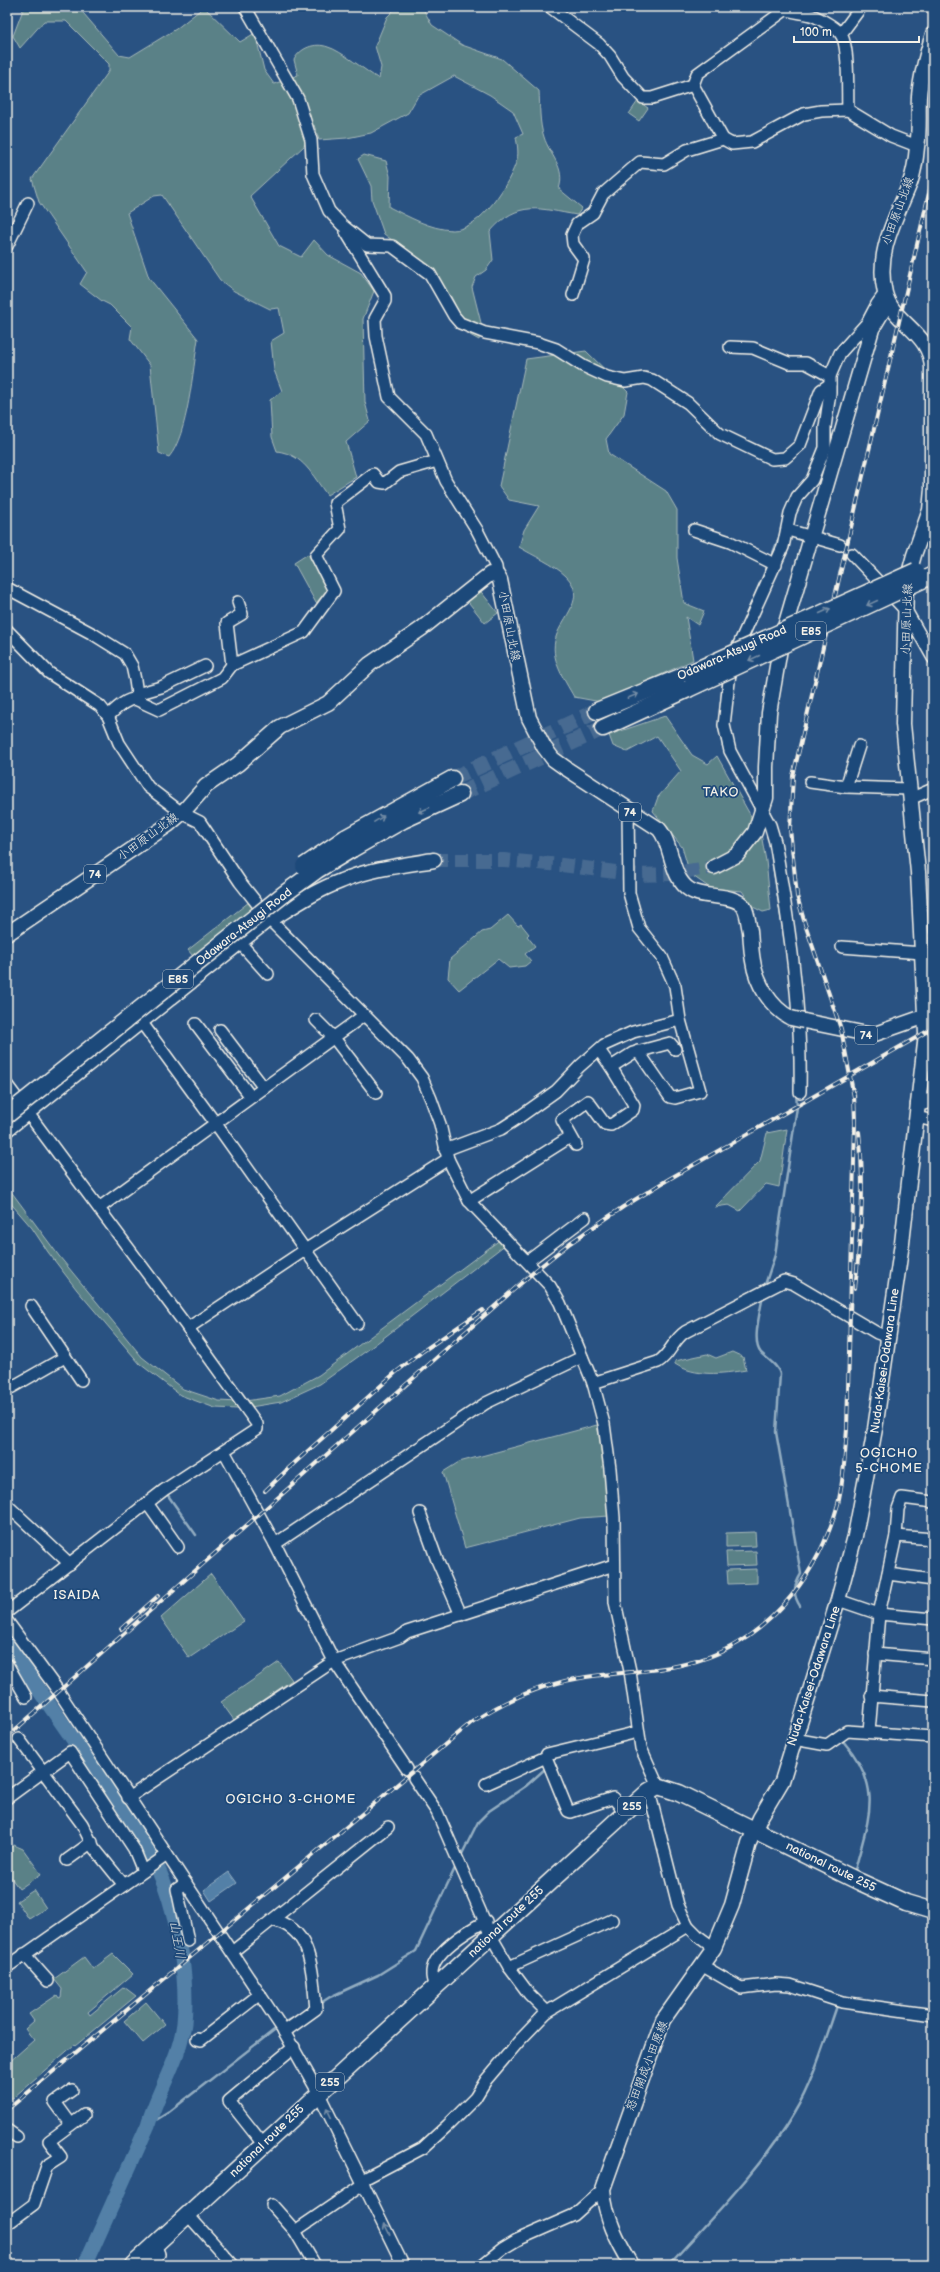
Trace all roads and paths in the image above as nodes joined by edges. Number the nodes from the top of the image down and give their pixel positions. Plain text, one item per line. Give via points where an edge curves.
1 (245, 7) edge
2 (550, 7) edge
3 (861, 7) edge
4 (783, 8) edge
5 (841, 34) junction
6 (933, 34) edge
7 (693, 84) junction
8 (848, 110) junction
9 (723, 139) junction
10 (918, 146) junction
11 (28, 202) dead end
12 (342, 225) junction
13 (7, 246) edge
14 (885, 293) junction
15 (573, 295) dead end
16 (884, 309) dead end
17 (730, 347) dead end
18 (830, 380) junction
19 (437, 461) junction
20 (694, 530) dead end
21 (788, 530) junction
22 (812, 537) junction
23 (840, 545) dead end
24 (852, 554) dead end
25 (771, 562) junction
26 (933, 564) edge
27 (933, 575) edge
28 (497, 576) junction
29 (7, 588) edge
30 (238, 602) dead end
31 (907, 612) junction
32 (7, 630) edge
33 (931, 651) edge
34 (232, 665) junction
35 (200, 672) dead end
36 (688, 681) junction
37 (136, 696) junction
38 (597, 711) tunnel mouth
39 (108, 716) junction
40 (603, 728) tunnel mouth
41 (859, 746) dead end
42 (452, 779) tunnel mouth
43 (810, 782) dead end
44 (846, 787) junction
45 (933, 789) edge
46 (460, 794) tunnel mouth
47 (910, 794) junction
48 (628, 810) junction
49 (182, 813) junction
50 (349, 844) junction
51 (434, 860) tunnel mouth
52 (714, 867) tunnel mouth
53 (270, 920) junction
54 (7, 934) edge
55 (240, 943) junction
56 (842, 947) dead end
57 (922, 953) junction
58 (268, 974) dead end
59 (363, 1016) junction
60 (926, 1016) junction
61 (316, 1020) dead end
62 (680, 1020) junction
63 (142, 1023) junction
64 (196, 1024) dead end
65 (220, 1030) dead end
66 (334, 1038) junction
67 (675, 1049) dead end
68 (599, 1050) junction
69 (638, 1051) junction
70 (611, 1067) junction
71 (7, 1084) edge
72 (264, 1088) junction
73 (800, 1092) dead end
74 (376, 1093) dead end
75 (251, 1097) junction
76 (933, 1100) edge
77 (7, 1102) edge
78 (918, 1111) junction
79 (28, 1114) junction
80 (7, 1115) edge
81 (933, 1121) edge
82 (216, 1124) junction
83 (7, 1131) edge
84 (447, 1154) junction
85 (469, 1201) junction
86 (99, 1208) junction
87 (585, 1218) dead end
88 (304, 1250) junction
89 (528, 1261) junction
90 (31, 1306) dead end
91 (356, 1323) dead end
92 (188, 1328) junction
93 (888, 1337) junction
94 (65, 1357) junction
95 (582, 1357) junction
96 (80, 1380) dead end
97 (593, 1383) junction
98 (7, 1390) edge
99 (224, 1451) junction
100 (933, 1502) edge
101 (147, 1503) junction
102 (7, 1505) edge
103 (420, 1513) dead end
104 (896, 1536) junction
105 (933, 1539) edge
106 (275, 1544) junction
107 (178, 1547) dead end
108 (70, 1564) junction
109 (614, 1565) junction
110 (888, 1574) junction
111 (933, 1580) edge
112 (838, 1600) junction
113 (7, 1612) edge
114 (879, 1614) junction
115 (461, 1615) junction
116 (933, 1619) edge
117 (7, 1621) edge
118 (875, 1654) junction
119 (933, 1659) edge
120 (334, 1660) junction
121 (9, 1670) edge
122 (871, 1696) junction
123 (26, 1697) dead end
124 (933, 1701) edge
125 (638, 1732) junction
126 (869, 1732) junction
127 (933, 1737) edge
128 (19, 1739) dead end
129 (794, 1739) junction
130 (546, 1757) junction
131 (44, 1770) junction
132 (486, 1784) dead end
133 (653, 1788) junction
134 (7, 1798) edge
135 (128, 1798) junction
136 (625, 1812) junction
137 (388, 1827) dead end
138 (754, 1830) junction
139 (92, 1842) junction
140 (167, 1855) junction
141 (67, 1860) dead end
142 (144, 1870) junction
143 (186, 1883) junction
144 (124, 1885) junction
145 (933, 1911) edge
146 (272, 1920) junction
147 (612, 1920) dead end
148 (688, 1926) junction
149 (488, 1929) junction
150 (188, 1941) dead end
151 (714, 1948) junction
152 (232, 1952) junction
153 (24, 1954) junction
154 (703, 1966) junction
155 (7, 1967) edge
156 (509, 1967) junction
157 (48, 1981) dead end
158 (435, 1988) junction
159 (260, 1994) junction
160 (547, 2012) junction
161 (933, 2015) edge
162 (281, 2026) junction
163 (198, 2039) dead end
164 (294, 2047) junction
165 (72, 2090) dead end
166 (318, 2092) junction
167 (84, 2115) dead end
168 (71, 2124) junction
169 (7, 2130) edge
170 (17, 2137) dead end
171 (263, 2144) junction
172 (363, 2182) junction
173 (603, 2189) junction
174 (272, 2205) dead end
175 (188, 2215) junction
176 (7, 2224) edge
177 (295, 2231) junction
178 (155, 2244) junction
179 (133, 2265) edge
180 (151, 2265) edge
181 (233, 2265) edge
182 (315, 2265) edge
183 (402, 2265) edge
184 (482, 2265) edge
185 (632, 2265) edge

1 - 12 street via 298,99 311,140 313,174 329,211
2 - 7 street via 599,44 623,77 643,98 652,98
3 - 5 street
4 - 5 street via 814,16
4 - 7 street via 697,74
5 - 8 street via 846,51
6 - 10 main road, 小田原山北線 via 919,94
7 - 9 street
8 - 9 street via 804,114 752,142 732,144
8 - 10 street via 891,136
9 - 15 street via 686,150 664,164 640,162 603,194 593,213 577,224 572,235 573,244 584,259
10 - 14 main road, 小田原山北線 via 911,181 885,243 882,264
11 - 13 street
12 - 18 street via 366,245 392,246 430,274 460,323 485,333 538,343 607,377 625,381 644,378 652,380 688,403 720,434 772,459 785,458 800,445 821,390
12 - 19 street via 385,296 375,319 376,336 389,397 426,434
14 - 18 street via 876,304 867,323 840,353
14 - 31 main road, 小田原山北線 via 899,317 926,344 932,358 930,510 906,584
16 - 22 main road via 872,329
17 - 18 street via 753,348 789,362 806,363
18 - 21 street via 825,448 812,480 794,504
19 - 28 street via 446,481 477,530 496,567
19 - 34 street via 399,472 385,483 379,482 373,474 335,503 340,529 316,555 334,591 304,632
20 - 25 street via 730,542
21 - 22 street
21 - 25 street
22 - 23 street
22 - 52 main road via 782,637 769,713 766,798 755,832 737,855
24 - 31 street
25 - 73 street via 746,619 736,651 724,725 733,758 770,826 775,842 796,985 801,1050
36 -> 26 highway, Odawara-Atsugi Road / E85, bridge
27 -> 36 highway, Odawara-Atsugi Road / E85, bridge
28 - 48 main road, 小田原山北線 / 74 via 500,580 521,686 529,718 536,733 553,759
28 - 49 main road, 小田原山北線 / 74 via 490,574 421,629 375,660 328,703 280,727 238,764 206,786
29 - 37 street via 126,654 132,666
30 - 34 street via 242,614 227,623
31 - 33 street
31 - 47 main road, 小田原山北線 via 903,724
32 - 39 street via 49,673 100,706
34 - 37 street via 222,678 159,710
35 - 37 street
38 -> 36 highway, Odawara-Atsugi Road / E85
36 - 40 highway, Odawara-Atsugi Road / E85
37 - 39 street
39 - 49 street via 118,743 148,787
41 - 44 street
50 -> 42 highway, Odawara-Atsugi Road / E85
43 - 44 street
44 - 47 street
45 - 47 street
46 -> 50 highway, Odawara-Atsugi Road / E85
47 - 57 main road, 小田原山北線 via 918,872
48 - 60 main road, 小田原山北線 / 74 via 665,835 679,878 686,888 701,894 735,900 744,906 755,970 778,1010 797,1019 872,1035
48 - 62 street via 629,893 639,928 662,956 675,986
49 - 53 street via 200,822 240,882
49 - 54 main road, 小田原山北線 / 74
50 - 77 highway, Odawara-Atsugi Road / E85, bridge via 277,886
50 - 80 highway, Odawara-Atsugi Road / E85, bridge
51 - 53 main road via 342,880 308,896
53 - 55 street
53 - 59 street
55 - 58 street
55 - 63 street
56 - 57 street
57 - 60 main road, 小田原山北線
59 - 66 street
59 - 84 street via 408,1059 422,1078 440,1124
60 - 78 main road, 小田原山北線
61 - 66 street
62 - 68 street via 633,1032 604,1045
62 - 69 street via 700,1091 670,1097
63 - 79 street
63 - 82 street
64 - 75 street
65 - 72 street
66 - 72 street
66 - 74 street
67 - 69 street via 670,1043
68 - 70 street
68 - 84 street via 556,1091 518,1118 501,1129
69 - 70 street
70 - 85 street via 634,1105 633,1110 611,1125 605,1124 588,1101 562,1120 573,1141
71 - 79 street
72 - 75 street
75 - 82 street
76 - 78 main road
78 - 81 street
78 - 93 main road, Nuda-Kaisei-Odawara Line
79 - 83 street
79 - 86 street
82 - 86 street
82 - 88 street
84 - 85 street
84 - 88 street
85 - 89 street
86 - 92 street
87 - 89 street
88 - 91 street
88 - 92 street
89 - 95 street via 557,1298
90 - 94 street
92 - 99 street via 257,1424 257,1429
93 - 97 street via 877,1334 791,1282 782,1282 685,1332 658,1362
93 - 112 main road, Nuda-Kaisei-Odawara Line via 856,1536
94 - 96 street
94 - 98 street
95 - 97 street
95 - 106 street via 486,1403
97 - 109 street via 604,1424 610,1469
99 - 101 street via 189,1472
99 - 106 street
100 - 104 street via 902,1498 898,1509
101 - 107 street
101 - 108 street
102 - 108 street
103 - 115 street
104 - 105 street
104 - 110 street
106 - 120 street
108 - 113 street
109 - 115 street
109 - 125 street via 614,1602 630,1671
110 - 111 street
110 - 114 street
112 - 114 street
112 - 129 main road, Nuda-Kaisei-Odawara Line
114 - 116 street
114 - 118 street
115 - 120 street via 407,1632 400,1637
117 - 135 street via 58,1692
118 - 119 street
118 - 122 street
120 - 135 street
120 - 149 street via 436,1812
121 - 123 street
122 - 124 street
122 - 126 street
125 - 130 street via 547,1754
125 - 133 street
126 - 127 street
126 - 129 street via 848,1731 827,1745
128 - 131 street
129 - 138 main road, Nuda-Kaisei-Odawara Line via 782,1781
130 - 132 street
130 - 136 street via 568,1811 613,1798
131 - 134 street
131 - 139 street
131 - 142 street via 70,1752 134,1849
133 - 136 highway, national route 255 / 255
133 - 138 highway, national route 255 / 255 via 678,1793
133 - 148 street via 678,1905
135 - 140 street
136 - 149 highway, national route 255 / 255
137 - 146 street
138 - 145 highway, national route 255 / 255 via 906,1903
138 - 151 main road, 怒田開成小田原線 via 732,1905
139 - 141 street
139 - 144 street
140 - 142 street
140 - 143 street
142 - 144 street
143 - 150 street via 177,1889
143 - 152 street
144 - 153 street
146 - 152 street
146 - 162 street via 290,1925 302,1941 310,1959 316,2004
147 - 156 street
148 - 151 street
148 - 160 street
149 - 156 street
149 - 158 highway, national route 255 / 255
149 - 158 street via 468,1930 438,1957 431,1974
151 - 154 main road, 怒田開成小田原線
152 - 159 street
153 - 155 street
153 - 157 street
154 - 161 street via 741,1988 790,1985 842,2002
154 - 173 main road, 怒田開成小田原線 via 663,2020
156 - 160 street via 529,1994
158 - 166 highway, national route 255 / 255
159 - 162 street
159 - 163 street via 201,2040
160 - 172 street via 486,2080 475,2098 448,2125 423,2148
162 - 164 street
164 - 166 street
164 - 171 street via 229,2101
165 - 168 street via 55,2102
166 - 171 highway, national route 255 / 255
172 -> 166 street
167 - 168 street
168 - 176 street via 50,2141 61,2157 47,2166 34,2204
169 - 170 street
171 - 175 highway, national route 255 / 255
172 - 177 street
183 -> 172 street
173 - 184 street via 574,2215 517,2240
173 - 185 main road via 617,2240
174 - 177 street
175 - 178 highway, national route 255 / 255
175 - 181 street
177 - 182 street
178 - 179 highway, national route 255 / 255
178 - 180 street via 159,2254

